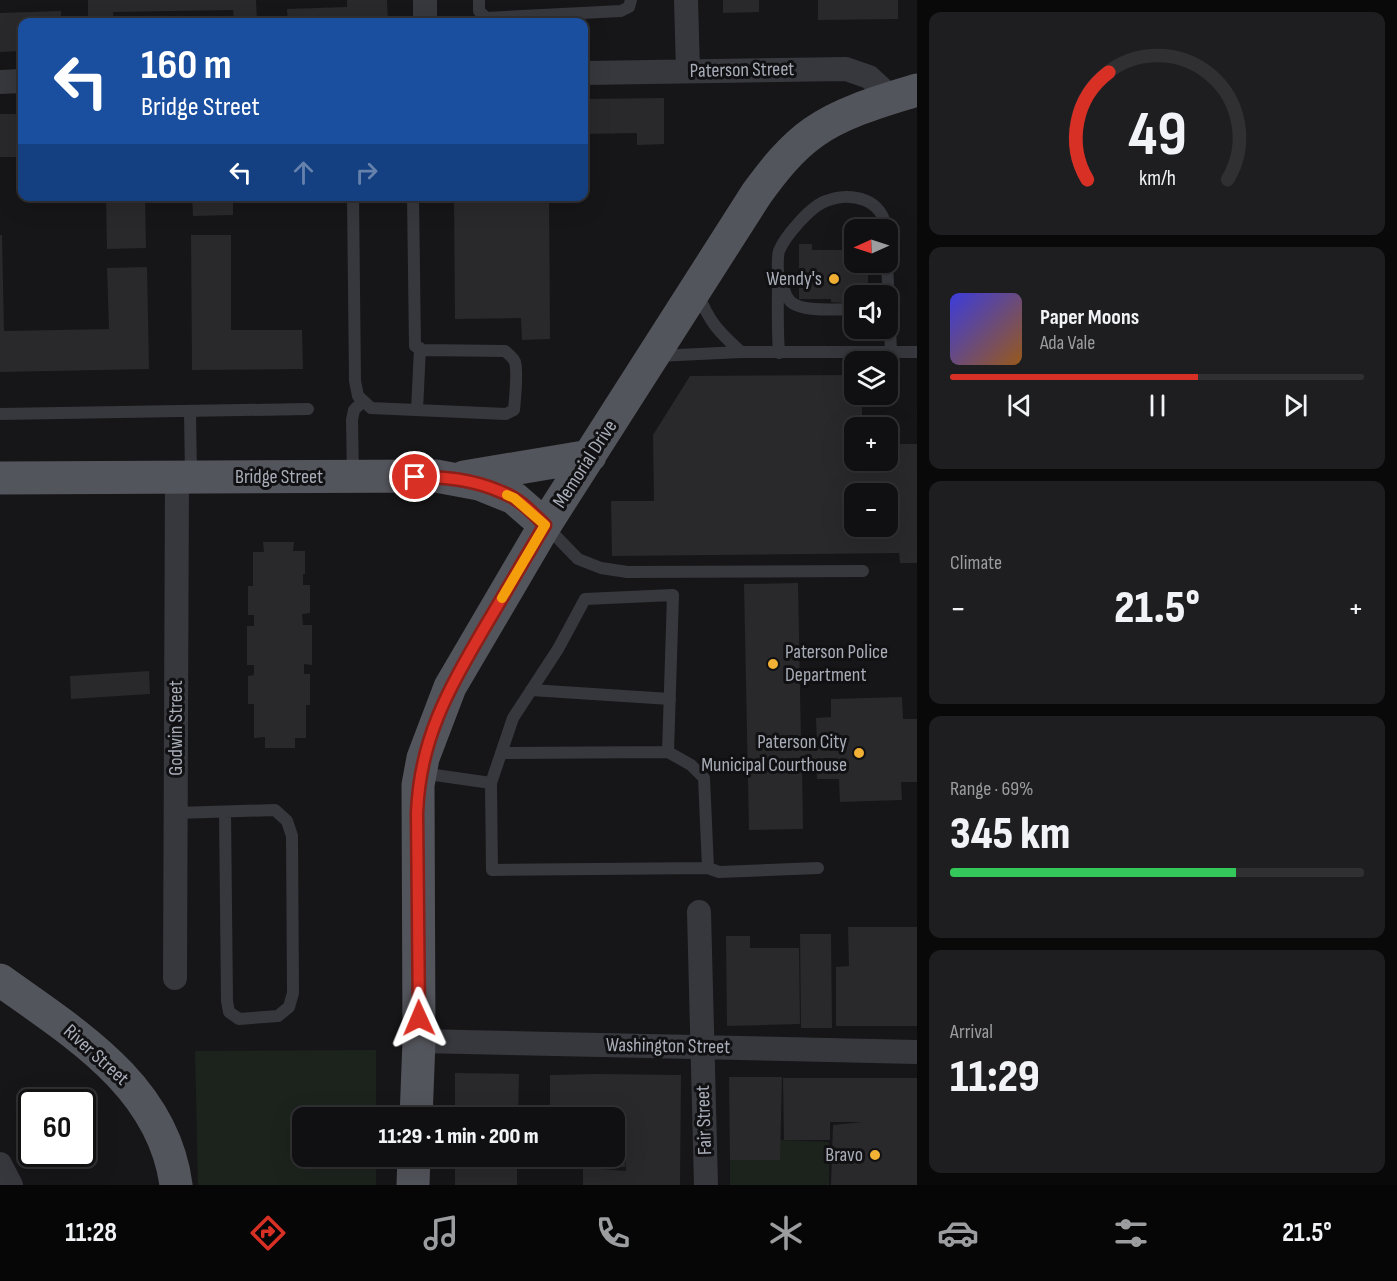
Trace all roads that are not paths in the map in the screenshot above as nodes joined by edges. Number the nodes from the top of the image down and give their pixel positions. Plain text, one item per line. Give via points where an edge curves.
1 (425, 0) edge
2 (479, 0) edge
3 (631, 0) edge
4 (686, 0) edge
5 (425, 18) edge
6 (688, 71) junction
7 (588, 73) edge
8 (18, 81) edge
9 (0, 82) edge
10 (904, 94) edge
11 (353, 201) edge
12 (413, 201) edge
13 (884, 219) edge
14 (778, 251) junction
15 (696, 289) junction
16 (844, 309) edge
17 (890, 339) edge
18 (420, 348) junction
19 (891, 351) edge
20 (898, 351) edge
21 (741, 352) junction
22 (844, 352) edge
23 (917, 352) edge
24 (779, 353) junction
25 (653, 356) junction
26 (363, 401) junction
27 (308, 409) dead end
28 (417, 410) junction
29 (189, 411) junction
30 (0, 414) edge
31 (590, 456) junction
32 (353, 477) junction
33 (0, 478) edge
34 (184, 478) junction
35 (455, 478) junction
36 (545, 525) junction
37 (863, 571) dead end
38 (531, 690) junction
39 (670, 699) junction
40 (668, 752) junction
41 (501, 753) junction
42 (420, 773) junction
43 (491, 783) junction
44 (225, 812) junction
45 (176, 813) junction
46 (708, 868) junction
47 (818, 868) dead end
48 (699, 912) dead end
49 (175, 978) dead end
50 (0, 980) edge
51 (419, 1041) junction
52 (702, 1047) junction
53 (917, 1052) edge
54 (416, 1107) edge
55 (0, 1164) edge
56 (414, 1167) edge
57 (11, 1185) edge
58 (176, 1185) edge
59 (413, 1185) edge
60 (706, 1185) edge

1 - 5 street
2 - 3 lane via 479,11 486,18 621,11 629,7
4 - 6 street
6 - 7 street, Paterson Street
6 - 10 street, Paterson Street via 846,69
8 - 9 street
10 - 15 main road, Memorial Drive via 852,111 813,132 777,165
11 - 26 lane via 355,381
12 - 18 lane via 414,335 415,346
13 - 14 lane via 879,208 866,200 843,196 825,201 805,214
14 - 16 lane via 790,302 819,310
14 - 24 lane
15 - 21 lane via 708,318
15 - 25 main road, Memorial Drive
17 - 19 lane
18 - 28 lane
18 - 28 lane via 505,351 515,361 514,410 506,414
20 - 23 lane
21 - 24 lane
21 - 25 lane
22 - 24 lane
25 - 31 main road, Memorial Drive
26 - 28 lane via 371,408
26 - 32 lane via 354,410 352,420
27 - 29 lane
29 - 30 lane
29 - 34 lane
31 - 35 main road
31 - 36 main road, Memorial Drive
32 - 34 main road, Bridge Street
32 - 35 main road, Bridge Street
33 - 34 main road, Bridge Street
34 - 45 street, Godwin Street
35 - 36 main road, Bridge Street via 514,498
36 - 37 lane via 579,559 627,572
36 - 42 main road, Memorial Drive via 450,687
38 - 39 lane
38 - 39 lane via 558,650 585,598 673,595
38 - 41 lane via 513,718
39 - 40 lane
40 - 41 lane
40 - 46 lane via 705,778
41 - 43 lane
42 - 43 lane
42 - 51 main road, Memorial Drive
43 - 46 lane via 492,870
44 - 44 lane via 226,1001 229,1012 239,1019 278,1016 289,1007 293,993 292,836 287,821 275,810
44 - 45 lane
45 - 49 street, Godwin Street
46 - 47 lane via 719,872
48 - 52 street, Fair Street
50 - 58 main road, River Street via 120,1073 157,1124
51 - 52 street, Washington Street
51 - 54 main road, Memorial Drive
52 - 53 street, Washington Street
52 - 60 street, Fair Street
55 - 57 street
56 - 59 main road

